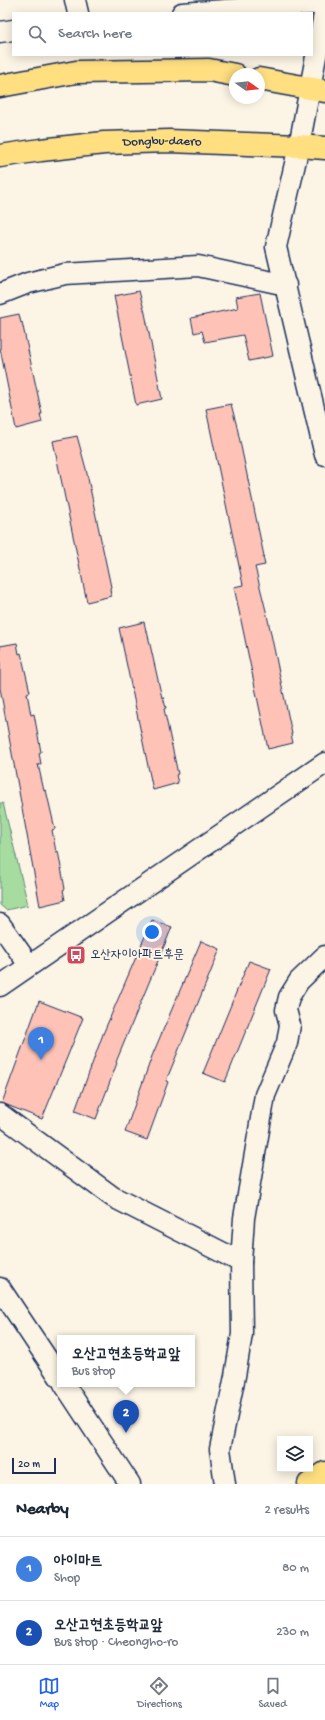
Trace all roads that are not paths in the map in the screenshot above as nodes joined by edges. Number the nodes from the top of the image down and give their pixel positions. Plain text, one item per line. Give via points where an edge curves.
1 (75, 0) edge
2 (325, 3) edge
3 (325, 9) edge
4 (78, 12) edge
5 (196, 12) edge
6 (12, 30) edge
7 (0, 32) edge
8 (229, 74) edge
9 (265, 80) edge
10 (0, 86) edge
11 (317, 90) edge
12 (298, 146) junction
13 (325, 148) edge
14 (0, 156) edge
15 (286, 285) junction
16 (0, 294) edge
17 (324, 445) edge
18 (325, 763) edge
19 (0, 924) edge
20 (325, 956) edge
21 (29, 965) junction
22 (0, 986) edge
23 (0, 1114) edge
24 (241, 1262) junction
25 (0, 1288) edge
26 (57, 1374) edge
27 (66, 1387) edge
28 (325, 1473) edge
29 (130, 1484) edge
30 (225, 1484) edge
31 (309, 1484) edge

1 - 4 street
2 - 5 street
3 - 11 street
6 - 7 street
8 - 10 main road via 209,70 76,72
9 - 11 main road
11 - 12 street
12 - 13 main road, Dongbu-daero
12 - 14 main road, Dongbu-daero via 169,140 104,143
12 - 15 street via 276,247
15 - 16 street via 198,266 65,274 28,283
15 - 17 street
18 - 21 street
19 - 21 street
20 - 24 street via 299,981 289,997 286,1010 290,1025 288,1043 265,1095 244,1218
21 - 22 street
23 - 24 street via 112,1197
24 - 30 street via 242,1334 220,1449
25 - 26 street
27 - 29 street
28 - 31 main road

